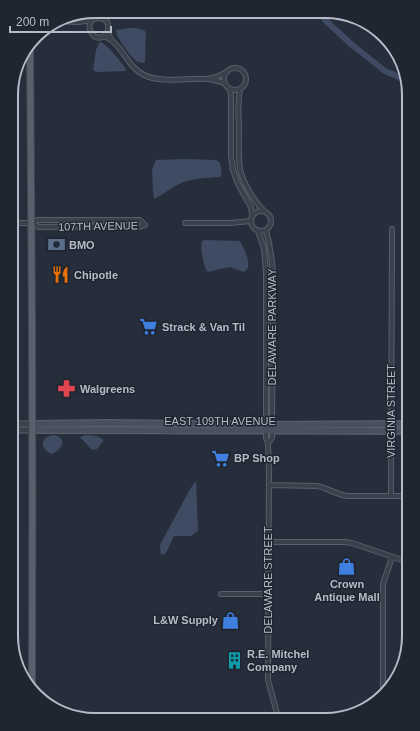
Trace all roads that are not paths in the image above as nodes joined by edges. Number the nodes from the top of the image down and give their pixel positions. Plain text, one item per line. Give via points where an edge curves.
1 (93, 20) junction
2 (70, 22) edge
3 (78, 22) junction
4 (89, 28) junction
5 (108, 32) junction
6 (104, 36) junction
7 (112, 41) junction
8 (30, 53) edge
9 (226, 72) junction
10 (208, 79) junction
11 (224, 83) junction
12 (229, 88) junction
13 (240, 89) junction
14 (264, 211) junction
15 (252, 215) junction
16 (250, 221) junction
17 (18, 223) edge
18 (32, 223) junction
19 (185, 223) dead end
20 (392, 229) dead end
21 (266, 230) junction
22 (258, 231) junction
23 (391, 424) junction
24 (402, 424) edge
25 (18, 425) edge
26 (33, 427) junction
27 (269, 428) junction
28 (18, 429) edge
29 (390, 431) junction
30 (402, 431) edge
31 (268, 485) junction
32 (391, 496) junction
33 (402, 496) edge
34 (268, 542) junction
35 (392, 557) junction
36 (402, 560) edge
37 (221, 594) dead end
38 (268, 594) junction
39 (32, 680) edge
40 (383, 687) edge
41 (277, 713) edge

1 - 3 street
1 - 4 street
1 - 5 street via 105,20
2 - 3 street
3 - 4 street
4 - 6 street via 94,36
5 - 6 street
5 - 7 street
6 - 7 street
7 - 10 street via 133,66 149,77
8 - 18 main road
9 - 10 street
9 - 11 street
9 - 13 street via 235,67 244,72 245,83
10 - 11 street
11 - 12 street
12 - 13 street
12 - 15 street via 233,170 251,207
13 - 14 street via 240,170 252,195
14 - 15 street
14 - 21 street via 271,218
15 - 16 street
16 - 19 street
16 - 22 street
17 - 18 street, 107TH AVENUE
18 - 18 street, 107TH AVENUE via 39,227 145,225 140,220 38,220
18 - 26 main road
20 - 23 street, VIRGINIA STREET
21 - 22 street
21 - 27 street, DELAWARE PARKWAY via 273,274
22 - 27 street, DELAWARE PARKWAY via 265,262
23 - 24 main road, EAST 109TH AVENUE
23 - 27 main road, EAST 109TH AVENUE
23 - 29 street, VIRGINIA STREET
25 - 26 street
26 - 27 main road, EAST 109TH AVENUE via 108,423
26 - 28 street
26 - 39 main road
27 - 29 main road, EAST 109TH AVENUE
27 - 31 street, DELAWARE STREET via 266,438
29 - 30 main road, EAST 109TH AVENUE
29 - 32 street, VIRGINIA STREET
31 - 32 street via 317,486 348,496
31 - 34 street, DELAWARE STREET
32 - 33 street
34 - 35 street via 344,542
34 - 38 street, DELAWARE STREET
35 - 36 street
35 - 40 street via 383,584
37 - 38 street
38 - 41 street, DELAWARE STREET via 268,680

